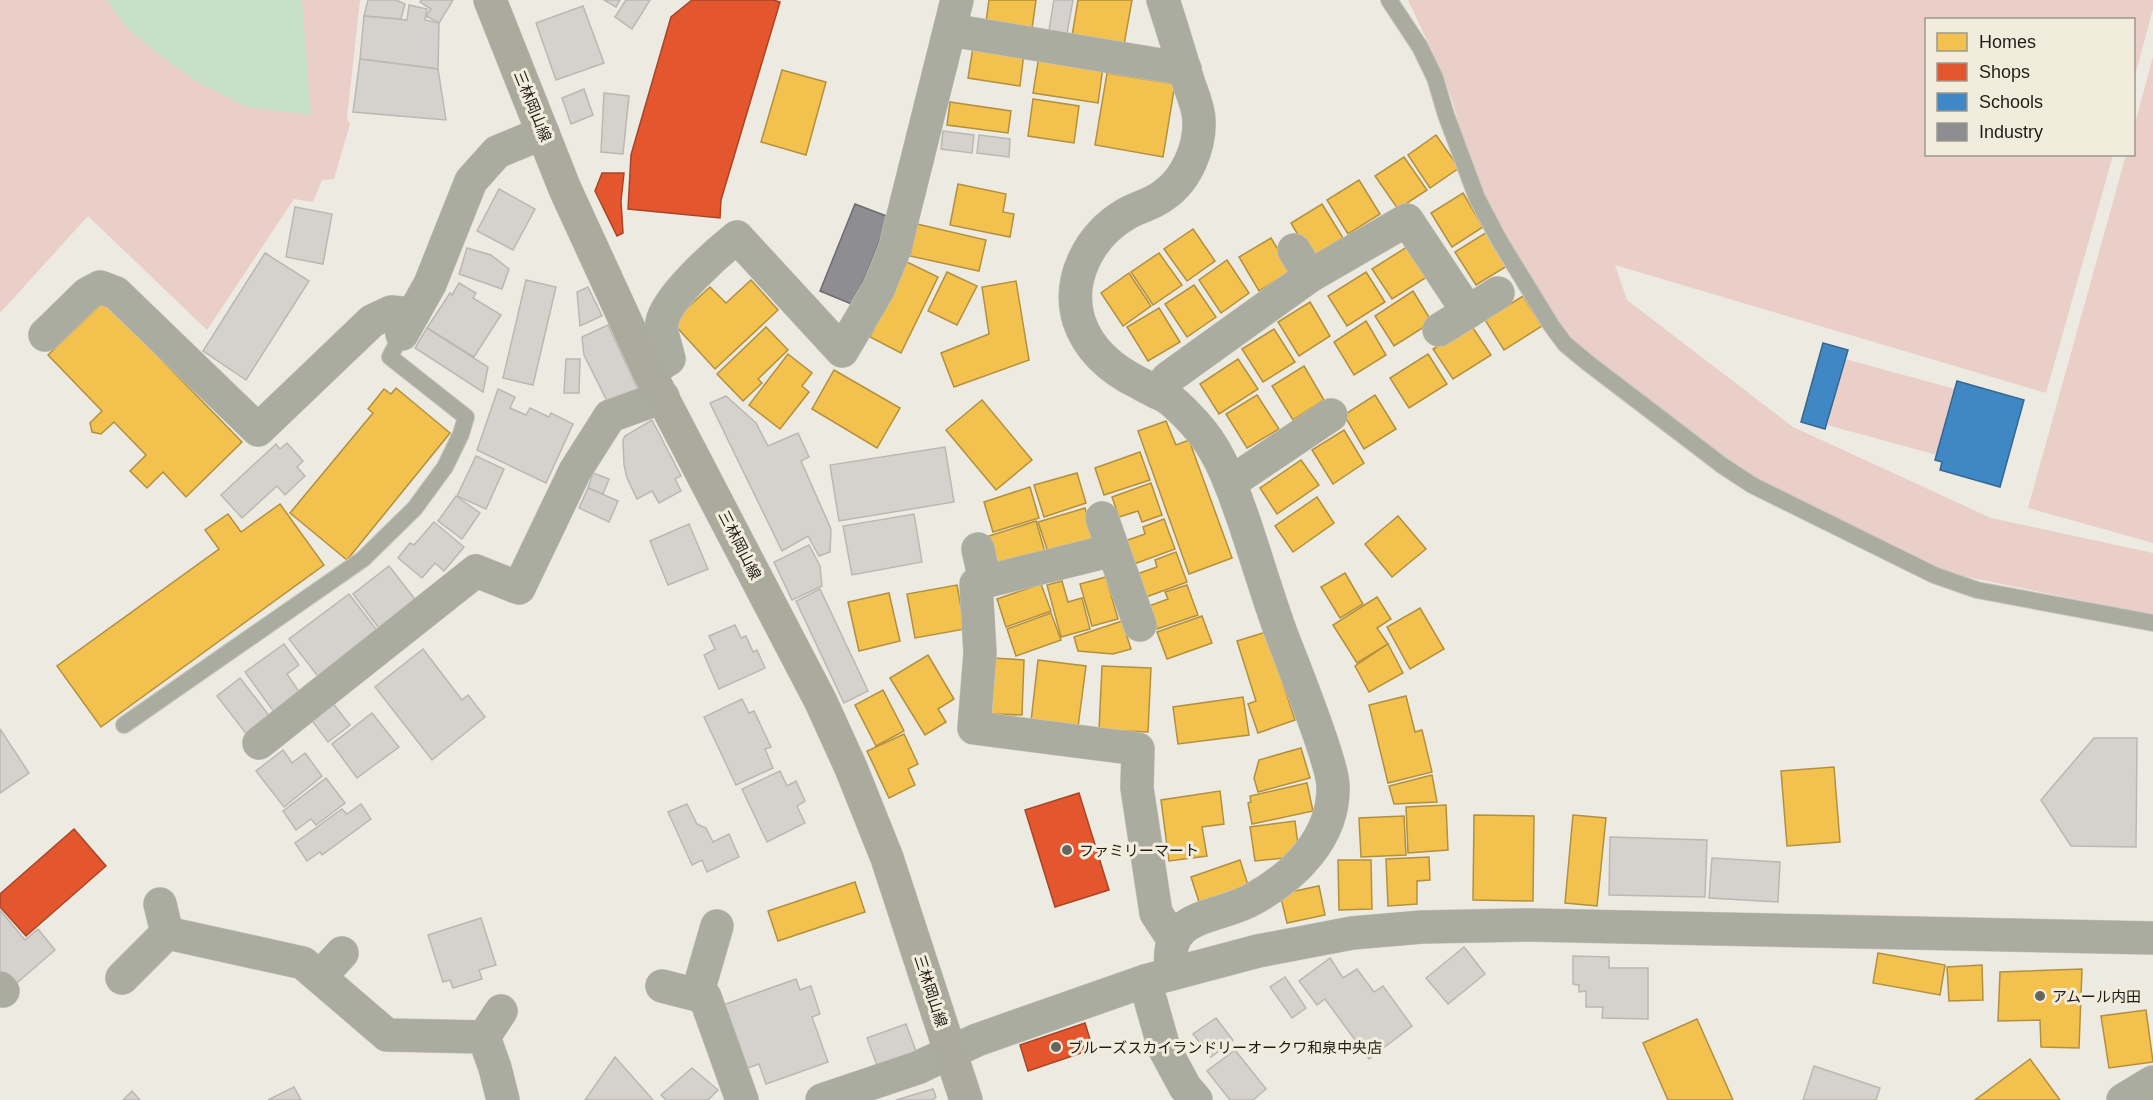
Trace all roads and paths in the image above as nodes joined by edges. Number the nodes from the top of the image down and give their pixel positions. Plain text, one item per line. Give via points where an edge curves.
1 (490, 0) edge
2 (1163, 0) edge
3 (1389, 0) edge
4 (954, 15) edge
5 (1185, 69) junction
6 (543, 133) junction
7 (1498, 293) dead end
8 (1468, 312) junction
9 (407, 324) junction
10 (1439, 330) dead end
11 (45, 335) dead end
12 (656, 385) junction
13 (1156, 392) junction
14 (1331, 415) dead end
15 (1230, 483) junction
16 (1102, 518) dead end
17 (978, 549) dead end
18 (1113, 550) junction
19 (985, 581) junction
20 (2153, 623) edge
21 (1140, 625) dead end
22 (124, 725) dead end
23 (259, 743) dead end
24 (717, 926) dead end
25 (2153, 938) edge
26 (1173, 939) junction
27 (342, 953) dead end
28 (320, 977) junction
29 (1159, 977) junction
30 (122, 978) dead end
31 (662, 986) dead end
32 (697, 995) junction
33 (951, 1053) junction
34 (2153, 1082) edge
35 (964, 1099) edge
36 (503, 1100) edge
37 (742, 1100) edge
38 (822, 1100) edge
39 (1196, 1100) edge
40 (2123, 1100) edge

1 - 6 main road, 三林岡山線
2 - 5 street
3 - 20 lane via 1436,78 1477,198 1499,240 1551,326 1588,363 1752,485 1934,575 1977,590
4 - 5 street
4 - 12 street via 895,248 878,290 842,351 737,237 710,260 671,304 662,323 669,359
5 - 13 street via 1199,120 1190,162 1165,195 1127,213 1096,238 1078,277 1076,298 1079,322 1102,358
6 - 9 street via 497,152 471,180 430,284
6 - 12 main road, 三林岡山線
7 - 8 street
8 - 10 street
8 - 13 street via 1407,220 1302,263
9 - 11 street via 391,312 372,321 258,430 117,293 100,287 87,294
9 - 22 lane via 390,357 466,417 445,467 415,508 363,559
12 - 23 street via 610,416 575,471 519,588 476,571
12 - 33 main road, 三林岡山線 via 821,702 851,768 887,858
13 - 15 street via 1168,398 1202,431
14 - 15 street
15 - 26 street via 1319,733 1333,784 1331,809 1315,847 1299,864 1253,899 1197,918
16 - 18 street
17 - 19 street
18 - 19 street
18 - 21 street
19 - 26 street via 975,584 980,653 974,728 1138,749 1137,788 1156,913
24 - 32 street
25 - 29 street via 1530,925 1422,927 1352,933 1258,951
26 - 29 street
27 - 28 street
28 - 30 street via 303,963 163,919
28 - 36 street via 387,1035 493,1024 495,1068
29 - 33 street via 977,1040
29 - 39 street via 1164,1048
31 - 32 street
32 - 37 street via 705,997
33 - 35 main road, 三林岡山線
33 - 38 street
34 - 40 street

